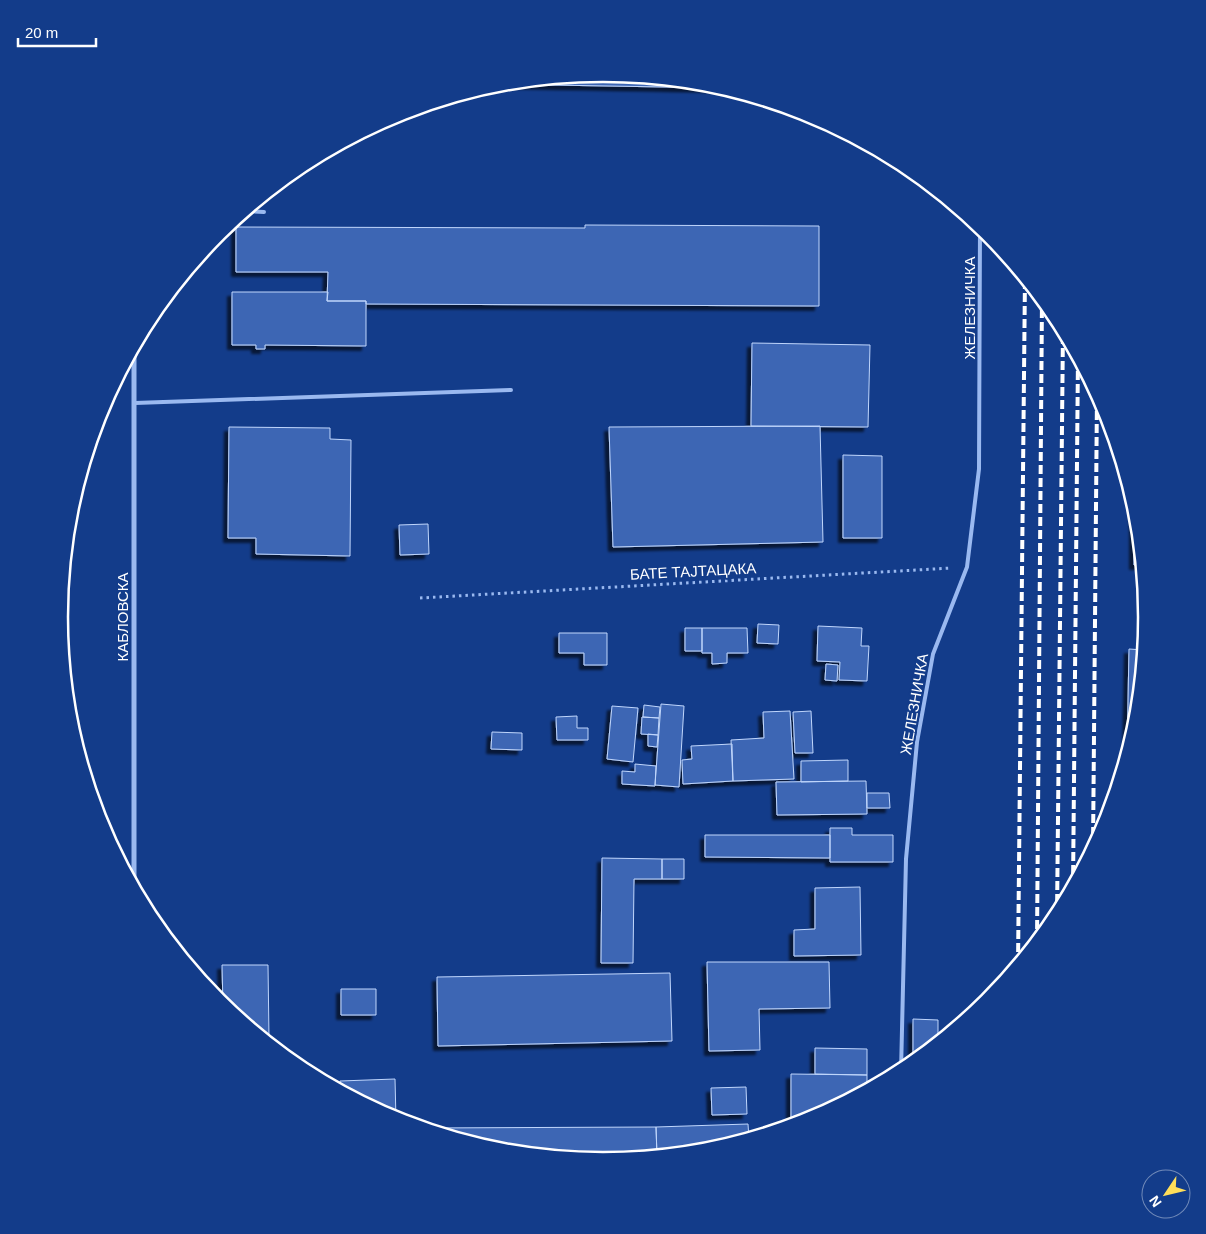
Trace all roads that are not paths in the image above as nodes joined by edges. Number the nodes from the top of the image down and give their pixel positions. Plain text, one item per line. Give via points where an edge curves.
1 (253, 211) edge
2 (264, 212) dead end
3 (980, 236) edge
4 (134, 358) edge
5 (511, 390) dead end
6 (135, 403) junction
7 (134, 875) edge
8 (902, 1061) edge

1 - 2 lane
3 - 8 lane, ЖЕЛЕЗНИЧКА via 979,468 967,567 933,654 917,742 906,860
4 - 6 street, КАБЛОВСКА
5 - 6 lane
6 - 7 street, КАБЛОВСКА

